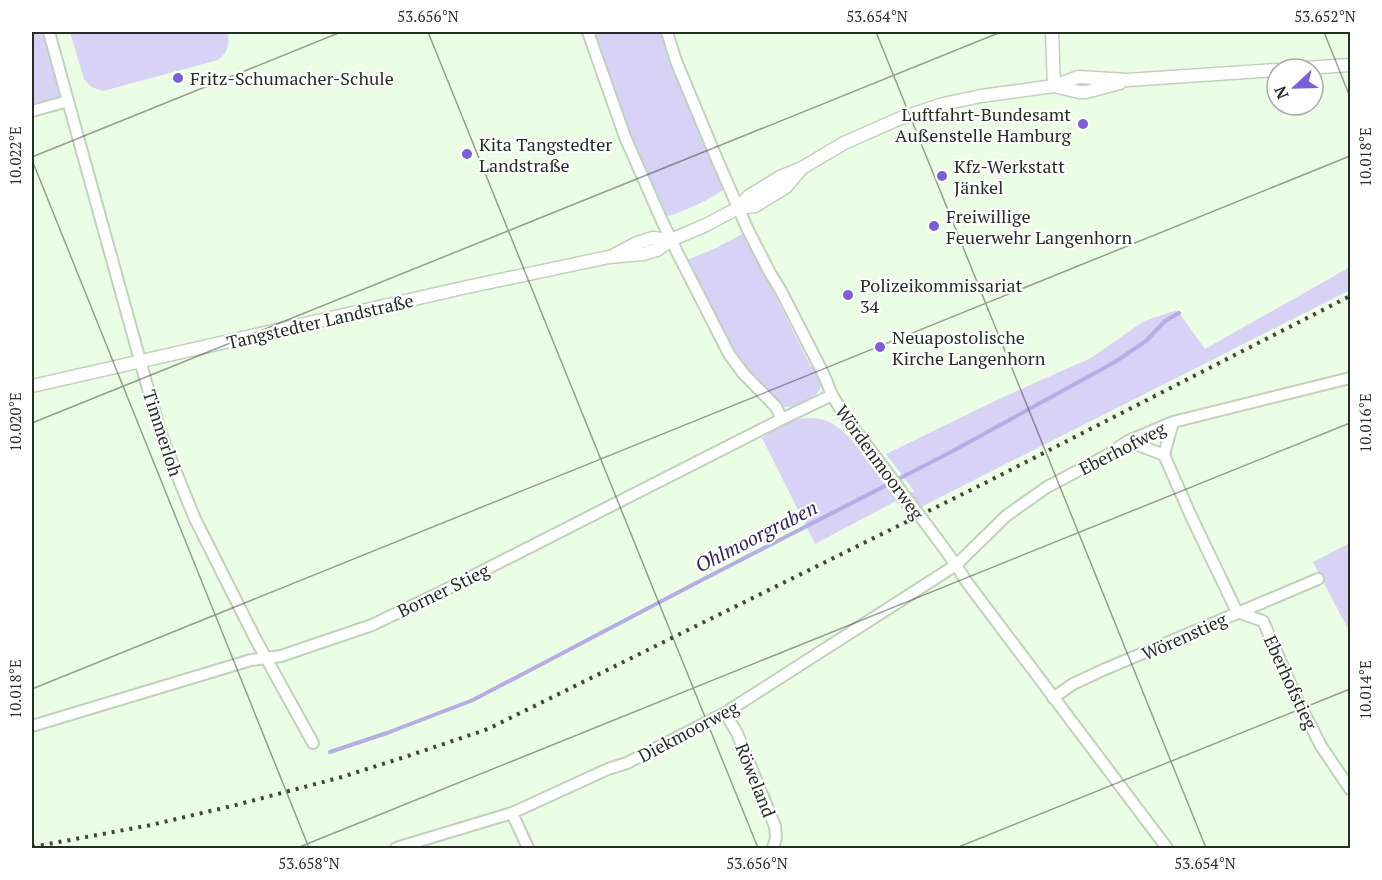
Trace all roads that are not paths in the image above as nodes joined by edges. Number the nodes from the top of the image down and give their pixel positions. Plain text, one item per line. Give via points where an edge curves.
1 (49, 32) edge
2 (588, 32) edge
3 (667, 32) edge
4 (1052, 32) edge
5 (1350, 65) edge
6 (1325, 67) edge
7 (1265, 71) edge
8 (1054, 86) junction
9 (68, 101) junction
10 (32, 111) edge
11 (738, 208) junction
12 (671, 240) junction
13 (141, 362) junction
14 (1350, 378) edge
15 (32, 386) edge
16 (832, 395) junction
17 (782, 419) junction
18 (1173, 422) junction
19 (1128, 441) junction
20 (1164, 455) junction
21 (956, 565) junction
22 (1318, 579) dead end
23 (1237, 612) junction
24 (266, 658) junction
25 (1053, 698) junction
26 (725, 713) junction
27 (32, 726) edge
28 (313, 743) dead end
29 (1350, 789) edge
30 (512, 813) junction
31 (396, 849) edge
32 (528, 849) edge
33 (773, 849) edge
34 (1167, 849) edge

1 - 9 street, Timmerloh
2 - 12 street via 625,137
3 - 11 street, Wördenmoorweg
4 - 8 street
5 - 6 street
7 - 8 street, Tangstedter Landstraße via 1127,81 1086,92
8 - 11 street, Tangstedter Landstraße via 981,96 891,121 780,177 749,196
9 - 10 street
9 - 13 street, Timmerloh
11 - 12 street, Tangstedter Landstraße
11 - 16 street, Wördenmoorweg
12 - 13 street, Tangstedter Landstraße via 653,238 609,258
12 - 17 street via 729,354
13 - 15 street, Tangstedter Landstraße
13 - 24 street, Timmerloh via 161,434 189,505
14 - 18 street, Eberhofweg
16 - 17 street, Borner Stieg
16 - 21 street, Wördenmoorweg, bridge
17 - 24 street, Borner Stieg via 372,625
18 - 19 street, Eberhofweg
18 - 20 street
19 - 20 street
19 - 21 street, Eberhofweg via 1047,487 1006,516
20 - 23 street
21 - 25 street, Wördenmoorweg
21 - 26 street, Diekmoorweg
22 - 23 street, Wörenstieg
23 - 25 street, Wörenstieg via 1073,684
23 - 29 street, Eberhofstieg via 1263,621 1321,746
24 - 27 street, Borner Stieg
24 - 28 street, Timmerloh
25 - 34 street, Wördenmoorweg
26 - 30 street, Diekmoorweg via 627,763
26 - 33 street, Röweland via 775,826
30 - 31 street, Diekmoorweg
30 - 32 street

